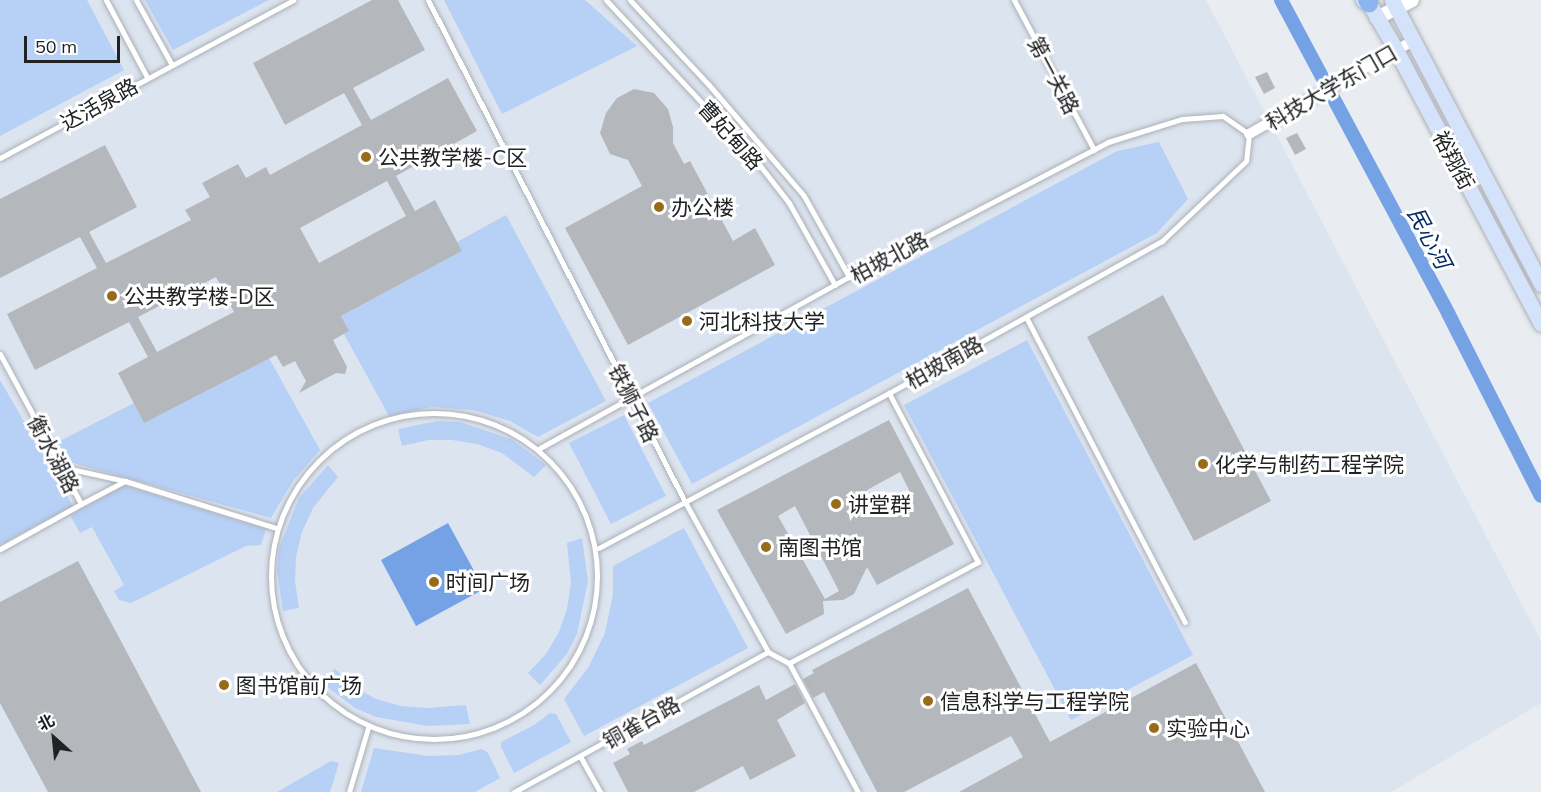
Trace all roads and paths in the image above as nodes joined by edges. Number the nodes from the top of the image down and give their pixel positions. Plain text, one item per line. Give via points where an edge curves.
1 (106, 0) edge
2 (136, 0) edge
3 (293, 0) edge
4 (428, 0) edge
5 (606, 0) edge
6 (630, 0) edge
7 (1014, 0) edge
8 (1412, 0) edge
9 (1370, 4) edge
10 (1394, 4) edge
11 (1413, 41) junction
12 (1395, 50) junction
13 (172, 65) junction
14 (147, 77) junction
15 (1249, 134) junction
16 (1094, 150) junction
17 (0, 158) edge
18 (849, 277) junction
19 (1541, 284) edge
20 (835, 285) junction
21 (1539, 316) edge
22 (1026, 317) junction
23 (0, 354) edge
24 (889, 393) junction
25 (631, 397) junction
26 (540, 448) junction
27 (62, 466) junction
28 (125, 481) junction
29 (685, 502) junction
30 (81, 504) junction
31 (276, 528) junction
32 (599, 548) junction
33 (0, 549) edge
34 (1185, 622) dead end
35 (768, 652) junction
36 (789, 663) junction
37 (368, 728) junction
38 (580, 756) junction
39 (349, 792) edge
40 (514, 792) edge
41 (600, 792) edge
42 (858, 792) edge

1 - 14 lane
2 - 13 lane
3 - 13 lane, 达活泉路
4 - 25 lane, 铁狮子路
5 - 20 lane, 曹妃甸路 via 758,163 789,203
6 - 18 lane, 曹妃甸路 via 709,84 804,196
7 - 16 lane, 第一关路
8 - 10 street
9 - 10 street
9 - 12 main road, 裕翔街
10 - 11 main road, 裕翔街
11 - 12 street, 科技大学东门口
11 - 19 main road, 裕翔街
12 - 15 street, 科技大学东门口
12 - 21 main road, 裕翔街
13 - 14 lane, 达活泉路
14 - 17 lane, 达活泉路
15 - 16 lane, 柏坡北路 via 1223,116 1182,119
15 - 22 lane, 柏坡南路 via 1246,161 1162,241
16 - 18 lane, 柏坡北路
18 - 20 lane, 柏坡北路
20 - 25 lane, 柏坡北路
22 - 24 lane, 柏坡南路
22 - 34 lane
23 - 27 lane, 衡水湖路
24 - 29 lane, 柏坡南路
24 - 36 lane via 978,562
25 - 26 lane, 柏坡北路
25 - 29 lane, 铁狮子路
26 - 31 lane via 519,435 470,416 420,413 368,428 323,458 294,495
26 - 32 lane via 569,478
27 - 28 lane
27 - 30 lane, 衡水湖路
28 - 30 lane
28 - 31 lane
29 - 32 lane, 柏坡南路
29 - 35 lane, 铁狮子路
30 - 33 lane, 衡水湖路
31 - 37 lane via 269,565 270,604 288,657 326,702
32 - 37 lane via 593,618 572,663 538,702 492,729 445,738
35 - 36 lane
35 - 38 lane, 铜雀台路
36 - 42 lane
37 - 39 lane
38 - 40 lane, 铜雀台路
38 - 41 lane

